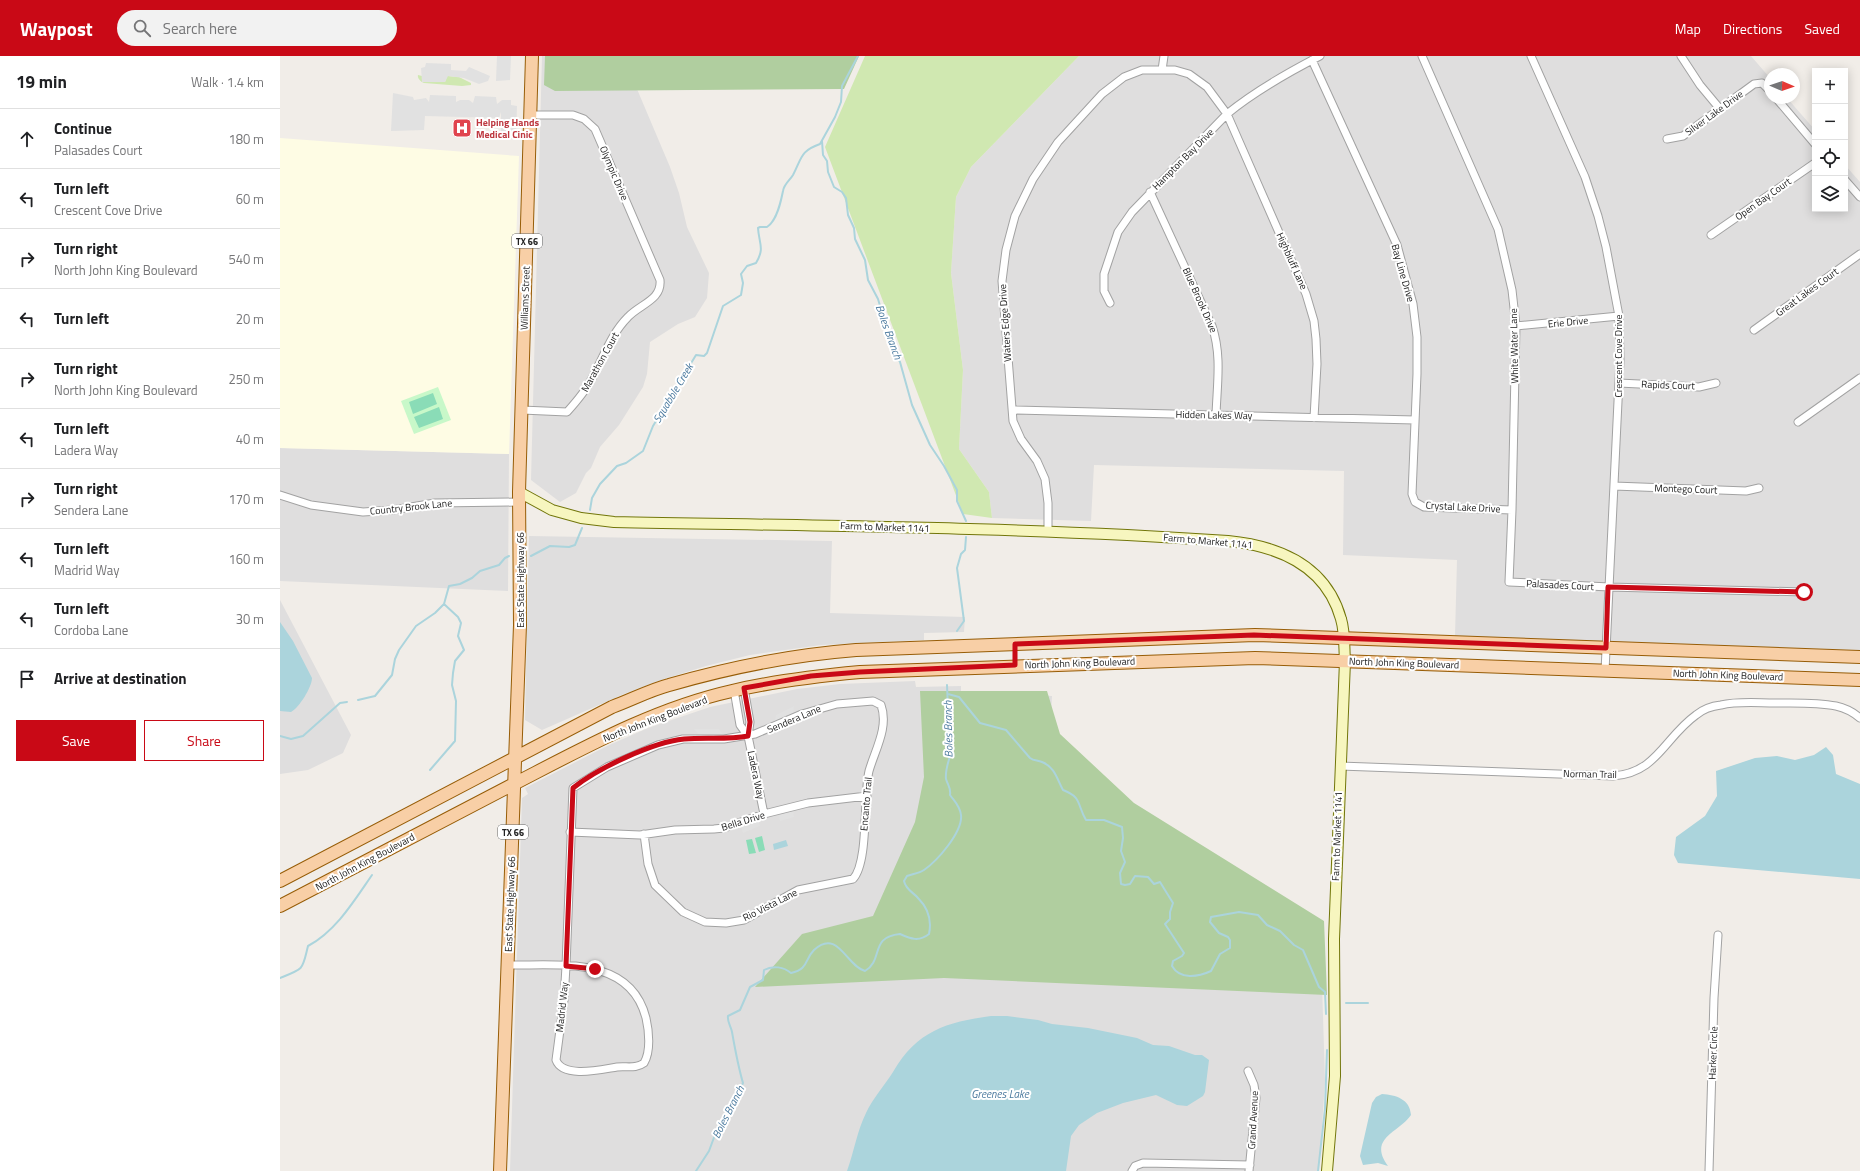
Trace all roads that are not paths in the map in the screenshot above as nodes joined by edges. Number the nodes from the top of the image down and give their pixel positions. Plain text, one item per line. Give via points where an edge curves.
1 (532, 56) edge
2 (1164, 56) edge
3 (1320, 56) edge
4 (1422, 56) edge
5 (1531, 56) edge
6 (1681, 56) edge
7 (1312, 60) junction
8 (1162, 70) junction
9 (1764, 86) edge
10 (1781, 104) edge
11 (1720, 109) junction
12 (1227, 114) junction
13 (531, 115) junction
14 (1666, 139) dead end
15 (1812, 140) edge
16 (1812, 165) edge
17 (1848, 183) edge
18 (1150, 192) junction
19 (1860, 197) edge
20 (1711, 235) dead end
21 (1860, 254) edge
22 (660, 280) joint
23 (1110, 303) dead end
24 (1619, 316) junction
25 (1516, 326) junction
26 (1754, 330) dead end
27 (1860, 378) edge
28 (1619, 383) junction
29 (1716, 383) dead end
30 (522, 410) junction
31 (1013, 410) junction
32 (1216, 415) junction
33 (1314, 418) junction
34 (1415, 420) junction
35 (1798, 422) dead end
36 (1614, 486) junction
37 (1759, 488) dead end
38 (280, 495) edge
39 (519, 497) junction
40 (1415, 502) joint
41 (1512, 510) junction
42 (1048, 532) junction
43 (1509, 582) joint
44 (1608, 587) junction
45 (1804, 592) dead end
46 (1343, 637) junction
47 (1015, 644) junction
48 (1606, 648) junction
49 (1860, 657) edge
50 (1344, 661) junction
51 (1015, 665) junction
52 (734, 669) junction
53 (1605, 671) junction
54 (1860, 680) edge
55 (739, 689) junction
56 (881, 705) joint
57 (1860, 718) edge
58 (748, 736) junction
59 (515, 758) junction
60 (1340, 766) junction
61 (514, 784) junction
62 (573, 788) joint
63 (867, 796) junction
64 (764, 814) junction
65 (570, 832) junction
66 (644, 834) junction
67 (853, 879) joint
68 (280, 881) edge
69 (280, 906) edge
70 (1718, 935) dead end
71 (508, 965) junction
72 (566, 966) junction
73 (1248, 1071) dead end
74 (1134, 1168) edge
75 (1249, 1168) edge
76 (500, 1171) edge
77 (1327, 1171) edge
78 (1709, 1171) edge

1 - 13 main road, Williams Street / TX 66
2 - 8 street
3 - 7 street, Hampton Bay Drive
4 - 25 street, White Water Lane via 1498,228 1512,290
5 - 24 street, Crescent Cove Drive via 1584,177 1606,247
6 - 11 street
7 - 12 street, Hampton Bay Drive via 1244,100
7 - 34 street, Bay Line Drive via 1397,245 1406,274 1417,338
8 - 12 street, Waters Edge Drive via 1189,74 1207,87
8 - 31 street, Waters Edge Drive via 1142,70 1124,77 1102,94 1058,142 1033,180 1015,216 1006,250 1002,281
9 - 11 street, Silver Lake Drive via 1759,82 1754,84
10 - 15 street
11 - 14 street, Silver Lake Drive via 1683,136
12 - 18 street, Hampton Bay Drive
12 - 33 street, Highbluff Lane via 1306,294 1314,321 1317,364
13 - 22 street, Olympic Drive via 573,115 584,119 595,129
13 - 30 main road, Williams Street / TX 66
16 - 20 street, Open Bay Court
17 - 19 street
18 - 23 street, Hampton Bay Drive via 1118,232 1110,252 1104,274 1104,291
18 - 32 street, Blue Brook Drive via 1217,341 1219,355
21 - 26 street, Great Lakes Court
22 - 30 street, Marathon Court via 655,298 638,307 618,328 591,381 567,412
24 - 25 street, Erie Drive
24 - 28 street, Crescent Cove Drive
25 - 41 street, White Water Lane
27 - 35 street
28 - 29 street, Rapids Court via 1699,387
28 - 36 street, Crescent Cove Drive
30 - 39 main road, Williams Street / TX 66
31 - 32 street, Hidden Lakes Way
31 - 42 street, Waters Edge Drive via 1013,421 1021,439 1037,461 1045,479
32 - 33 street, Hidden Lakes Way
33 - 34 street, Hidden Lakes Way
34 - 40 street, Bay Line Drive via 1412,494
36 - 37 street, Montego Court via 1746,491
36 - 44 street, Crescent Cove Drive
38 - 39 street, Country Brook Lane via 311,505 362,512 435,503
39 - 42 street, Farm to Market 1141 via 581,518 614,522 810,524
39 - 59 main road, East State Highway 66 / TX 66 via 520,625
40 - 41 street, Crystal Lake Drive via 1424,506
41 - 43 street, White Water Lane
42 - 46 street, Farm to Market 1141 via 1228,541 1254,544 1278,551 1309,569 1326,587 1341,619
43 - 44 street, Palasades Court
44 - 45 street, Palasades Court
44 - 48 street, Crescent Cove Drive
46 - 47 main road, North John King Boulevard via 1254,635
46 - 48 main road, North John King Boulevard
46 - 50 street, Farm to Market 1141
47 - 51 main road
47 - 52 main road, North John King Boulevard via 809,653
48 - 49 main road, North John King Boulevard
48 - 53 street, Crescent Cove Drive
50 - 51 main road, North John King Boulevard via 1255,658
50 - 53 main road, North John King Boulevard
50 - 60 street, Farm to Market 1141
51 - 55 main road, North John King Boulevard via 811,676
52 - 55 main road
52 - 59 main road, North John King Boulevard via 668,685 612,707
53 - 54 main road, North John King Boulevard
55 - 58 street, Ladera Way via 750,722
55 - 58 street, Ladera Way via 740,725
55 - 61 main road, North John King Boulevard via 686,704 627,728 563,757
56 - 58 street, Sendera Lane via 872,701 823,706
56 - 63 street, Encanto Trail via 883,731 869,772
57 - 60 street, Norman Trail via 1853,712 1836,706 1816,704 1739,702 1721,705 1696,715 1675,733 1658,756 1628,775
58 - 62 street, Sendera Lane via 683,739 658,745 607,767
58 - 64 street, Ladera Way
59 - 61 main road, East State Highway 66 / TX 66
59 - 68 main road, North John King Boulevard
60 - 77 street, Farm to Market 1141 via 1334,939 1335,1076
61 - 69 main road, North John King Boulevard
61 - 71 main road, East State Highway 66 / TX 66
62 - 65 street, Madrid Way
63 - 64 street, Bella Drive via 808,803
63 - 67 street, Encanto Trail via 860,864
64 - 66 street, Bella Drive via 724,828
65 - 66 street, Bella Drive
65 - 72 street, Madrid Way
66 - 67 street, Rio Vista Lane via 648,864 655,885 683,912 705,922 726,923 744,920 798,890
70 - 78 street, Harker Circle
71 - 72 street
71 - 76 main road, East State Highway 66 / TX 66
72 - 72 street, Madrid Way via 557,1063 566,1069 588,1072 616,1067 635,1067 644,1063 647,1055 647,1023 636,995 621,980 606,971
73 - 75 street, Grand Avenue via 1256,1098
74 - 75 street via 1143,1163

